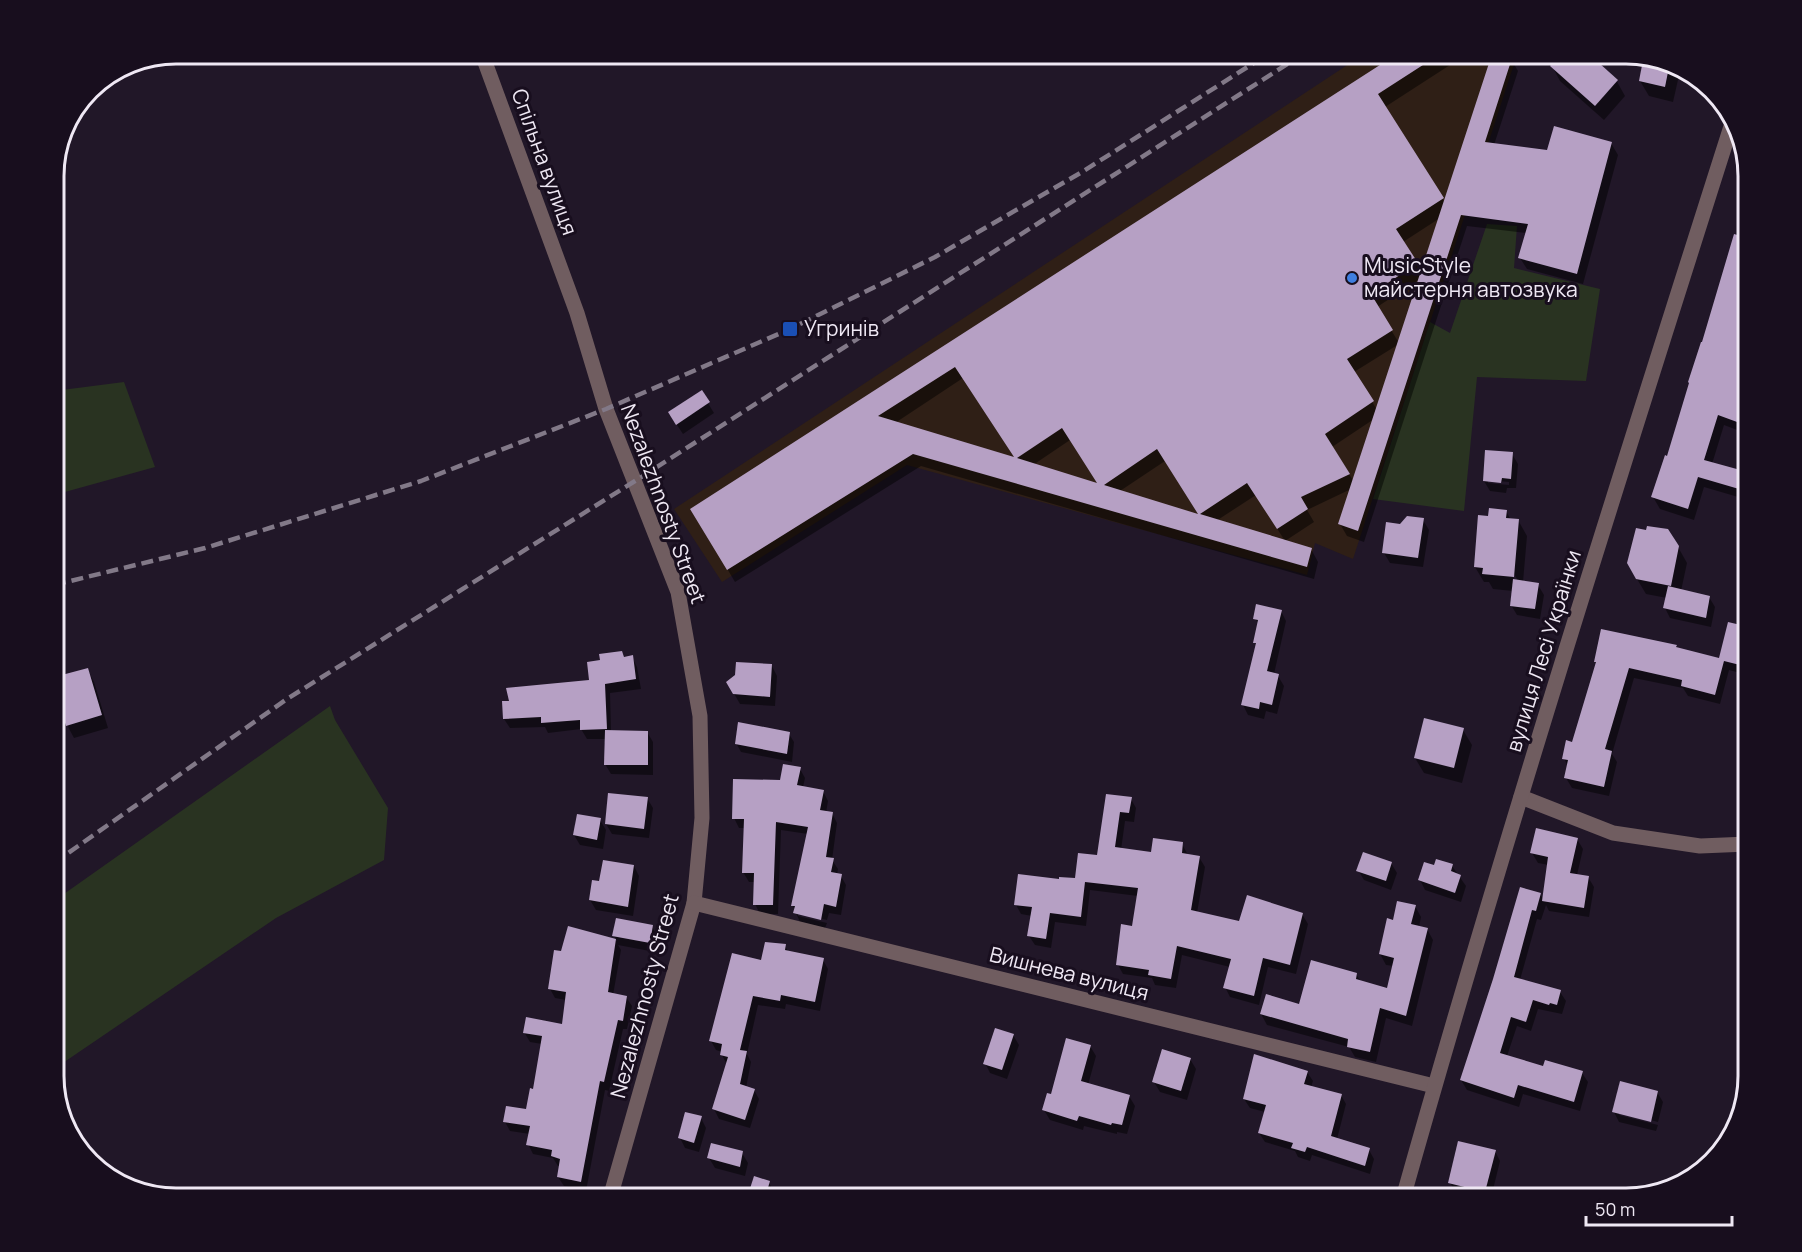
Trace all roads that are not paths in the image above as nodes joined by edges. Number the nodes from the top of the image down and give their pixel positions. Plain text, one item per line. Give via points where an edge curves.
1 (486, 65) edge
2 (1729, 133) edge
3 (567, 284) joint
4 (1521, 797) junction
5 (1738, 844) edge
6 (694, 903) junction
7 (1434, 1086) junction
8 (613, 1188) edge
9 (1406, 1188) edge

1 - 3 street, Спільна вулиця
2 - 4 street, вулиця Лесі Українки
3 - 6 street, Nezalezhnosty Street via 606,409 678,592 700,716 702,818
4 - 5 street via 1613,833 1700,846
4 - 7 street, вулиця Лесі Українки
6 - 7 street, Вишнева вулиця
6 - 8 street, Nezalezhnosty Street
7 - 9 street, вулиця Лесі Українки

